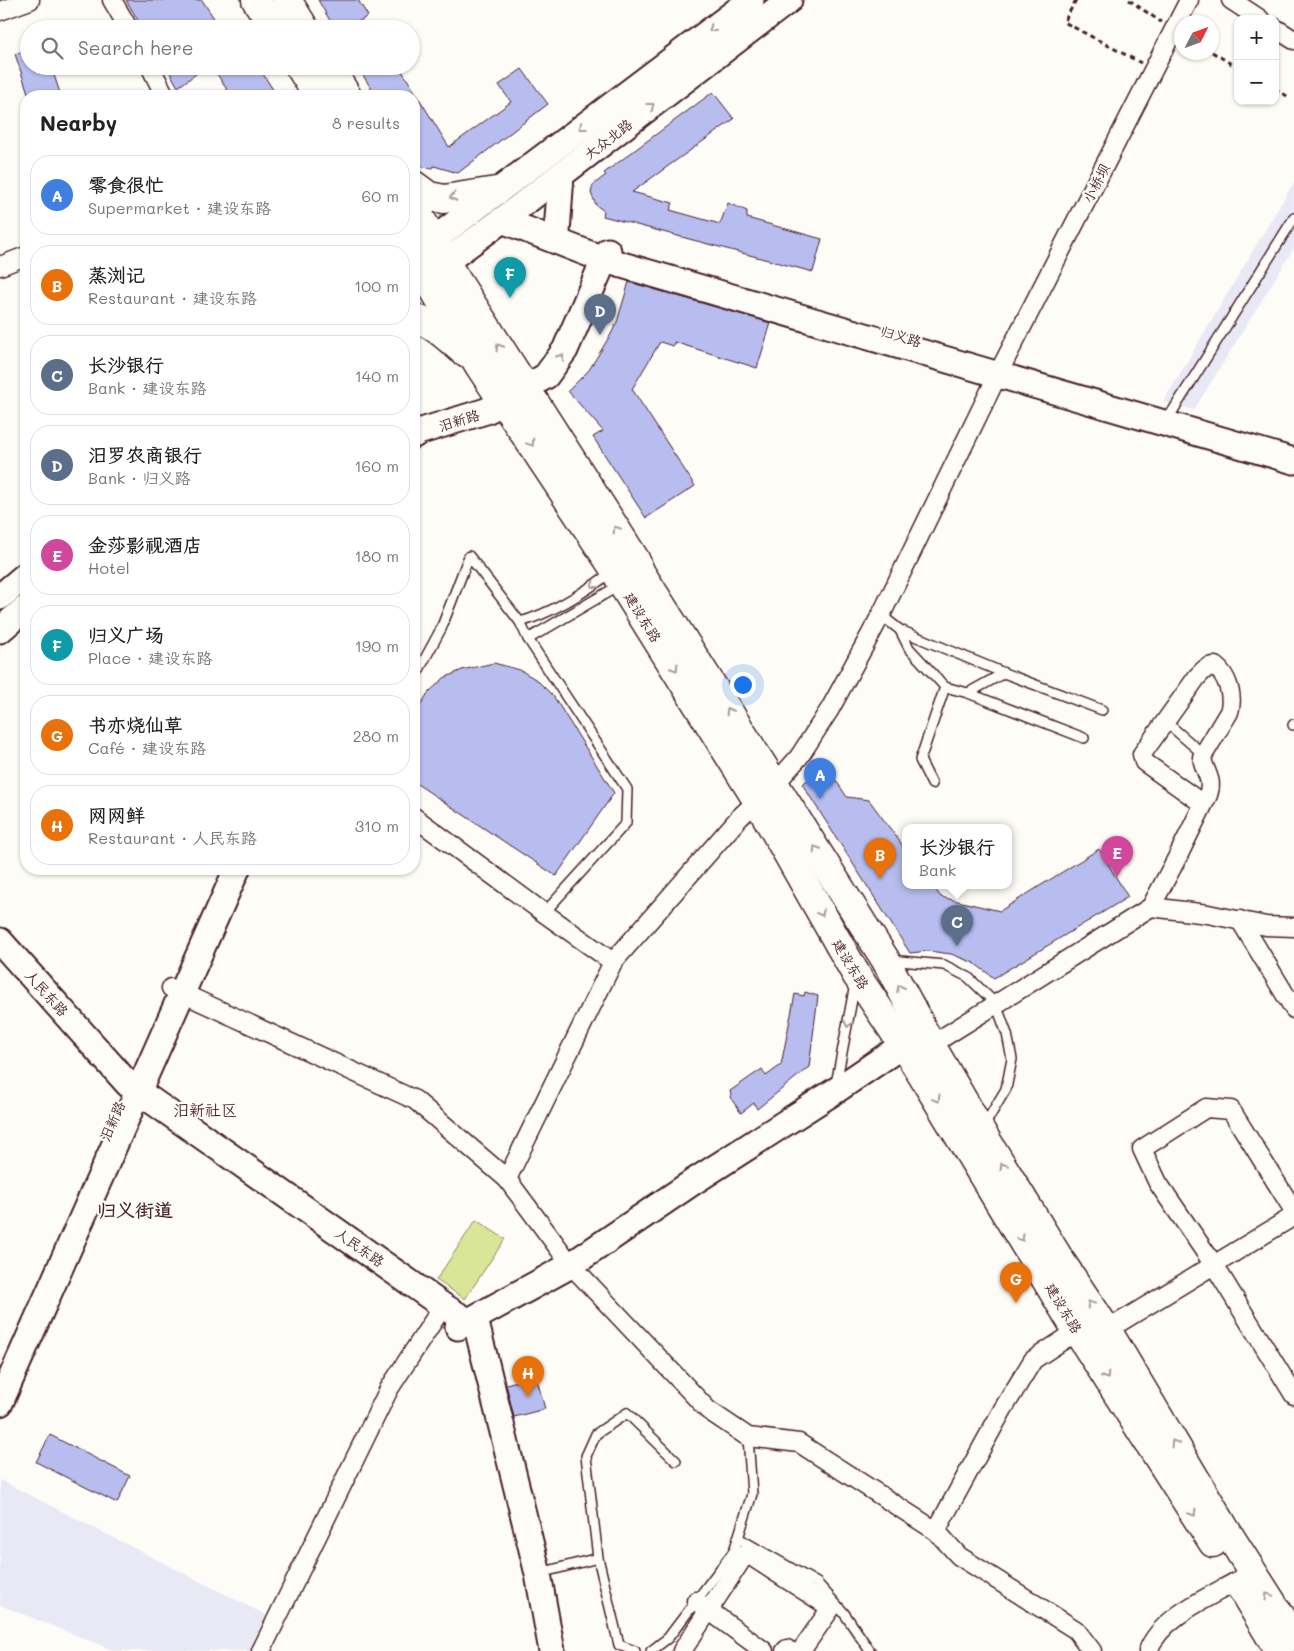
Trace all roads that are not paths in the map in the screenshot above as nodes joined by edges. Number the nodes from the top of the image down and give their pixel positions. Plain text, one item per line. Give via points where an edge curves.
1 (30, 0) edge
2 (112, 0) edge
3 (256, 0) edge
4 (287, 0) edge
5 (751, 0) edge
6 (789, 0) edge
7 (1189, 0) edge
8 (1231, 0) edge
9 (0, 11) edge
10 (1254, 15) edge
11 (124, 20) edge
12 (269, 20) edge
13 (299, 20) edge
14 (1279, 31) edge
15 (1294, 40) edge
16 (155, 75) edge
17 (304, 75) edge
18 (334, 75) edge
19 (163, 90) edge
20 (314, 90) edge
21 (343, 90) edge
22 (562, 175) junction
23 (420, 189) edge
24 (503, 208) junction
25 (1294, 218) edge
26 (557, 233) junction
27 (420, 240) edge
28 (607, 255) junction
29 (20, 258) edge
30 (424, 262) edge
31 (0, 266) edge
32 (420, 319) edge
33 (480, 367) junction
34 (1000, 370) junction
35 (515, 395) junction
36 (1170, 417) junction
37 (420, 434) edge
38 (1294, 452) edge
39 (1294, 460) edge
40 (628, 571) junction
41 (20, 580) edge
42 (0, 597) edge
43 (20, 613) edge
44 (881, 615) junction
45 (520, 622) junction
46 (0, 630) edge
47 (900, 630) junction
48 (528, 639) junction
49 (420, 668) edge
50 (1004, 673) junction
51 (945, 687) junction
52 (968, 693) junction
53 (1102, 710) dead end
54 (1166, 722) junction
55 (1084, 738) dead end
56 (1203, 754) junction
57 (932, 784) dead end
58 (766, 792) junction
59 (1203, 804) junction
60 (420, 821) edge
61 (221, 875) edge
62 (235, 875) edge
63 (1151, 907) junction
64 (544, 914) junction
65 (1240, 920) junction
66 (1294, 927) edge
67 (0, 940) edge
68 (0, 960) edge
69 (886, 960) junction
70 (613, 962) junction
71 (857, 976) junction
72 (176, 990) junction
73 (996, 1004) junction
74 (1294, 1009) edge
75 (917, 1044) junction
76 (130, 1095) junction
77 (834, 1098) junction
78 (981, 1131) junction
79 (507, 1179) junction
80 (1294, 1211) edge
81 (1294, 1216) edge
82 (1214, 1265) junction
83 (573, 1267) junction
84 (459, 1322) junction
85 (1107, 1330) junction
86 (1077, 1331) junction
87 (0, 1373) edge
88 (1294, 1395) edge
89 (0, 1403) edge
90 (748, 1437) junction
91 (676, 1460) dead end
92 (936, 1531) junction
93 (738, 1538) junction
94 (598, 1558) junction
95 (538, 1574) junction
96 (1237, 1582) junction
97 (702, 1606) junction
98 (1294, 1637) edge
99 (262, 1651) edge
100 (541, 1651) edge
101 (552, 1651) edge
102 (635, 1651) edge
103 (651, 1651) edge
104 (682, 1651) edge
105 (764, 1651) edge
106 (785, 1651) edge
107 (790, 1651) edge
108 (801, 1651) edge
109 (870, 1651) edge
110 (1092, 1651) edge
111 (1148, 1651) edge
112 (1279, 1651) edge

1 - 9 street
2 - 11 street
3 - 12 main road
4 - 13 main road
5 -> 24 street, 大众北路
22 -> 6 street, 大众北路
7 - 34 street, 小桥坝
8 - 10 street
14 - 15 street
16 - 19 street
17 - 20 main road
18 - 21 main road
22 - 24 street, 大众北路
22 - 26 street
24 -> 23 main road via 429,196
24 - 26 street
24 - 28 street
24 - 30 street, 大众北路
25 - 36 lane
26 - 28 street
27 - 30 main road
28 - 34 street
35 -> 28 street, 汨新路 via 546,376 566,350
29 - 31 street
30 - 33 main road, 建设东路
35 -> 30 main road, 建设东路
32 - 33 main road via 439,331
33 - 35 main road, 建设东路
34 - 36 street
34 - 39 street
34 - 44 street, 小桥坝
35 - 37 street, 汨新路 via 486,412
35 - 40 main road, 建设东路
36 - 38 street
40 -> 45 lane via 591,587 536,618
40 - 48 lane
40 - 58 main road, 建设东路
41 - 42 street
43 - 46 street
44 - 47 lane
44 - 58 street, 小桥坝 via 830,709 799,758
45 - 48 lane
45 - 49 lane via 469,556 442,629
47 - 50 lane
47 - 51 lane via 909,648
48 - 64 lane via 627,789 626,823
50 - 52 lane
50 - 53 lane
51 - 52 lane
51 - 57 lane via 920,760
52 - 55 lane
54 - 56 lane
54 - 56 street via 1204,670 1215,666 1220,670 1232,704
54 - 59 street via 1142,754 1144,762
56 - 59 street via 1211,786
69 -> 58 main road, 建设东路
58 - 70 street, 小桥坝 via 692,870
58 -> 71 main road, 建设东路
59 - 63 street
60 - 64 street
61 - 72 street, 汨新路
62 - 72 street
63 - 65 street
63 - 73 street
64 - 70 street
65 - 66 street via 1266,926
65 - 74 street
67 - 76 street, 人民东路
68 - 76 street, 人民东路
69 - 73 lane via 944,965 968,977
75 -> 69 main road, 建设东路
70 - 79 street, 小桥坝
71 - 75 main road, 建设东路
71 -> 77 lane
72 - 76 street, 汨新路
72 - 79 street via 415,1100
73 - 75 street
73 - 78 lane via 1012,1059 1006,1089
75 - 77 street
75 - 78 main road, 建设东路
75 -> 86 main road, 建设东路
76 - 84 street, 人民东路
76 - 87 street, 汨新路
76 - 89 street
77 - 83 street
85 -> 78 main road, 建设东路
79 - 83 street
80 - 82 street via 1230,1110 1206,1108 1142,1149 1158,1183
81 - 82 street
82 - 85 street
82 - 88 street
83 - 84 street
83 - 90 street via 708,1410
84 - 95 street
84 - 99 street via 389,1389
84 - 100 street via 527,1578
98 -> 85 main road, 建设东路 via 1224,1527
86 - 92 street via 1033,1360
86 -> 96 main road, 建设东路
90 - 92 street via 799,1443
90 - 93 lane via 752,1494
91 - 94 lane via 626,1413 596,1434 586,1456
92 - 110 street via 959,1556 1076,1630
93 - 97 lane via 734,1551
93 - 109 lane via 817,1583 844,1613
94 - 95 lane
94 - 102 lane via 619,1645
95 - 101 street
96 - 111 street via 1177,1614 1151,1643
96 - 112 main road, 建设东路
97 - 103 lane
97 - 104 street
97 - 105 street
97 - 108 street via 746,1553 832,1608
106 - 107 street

